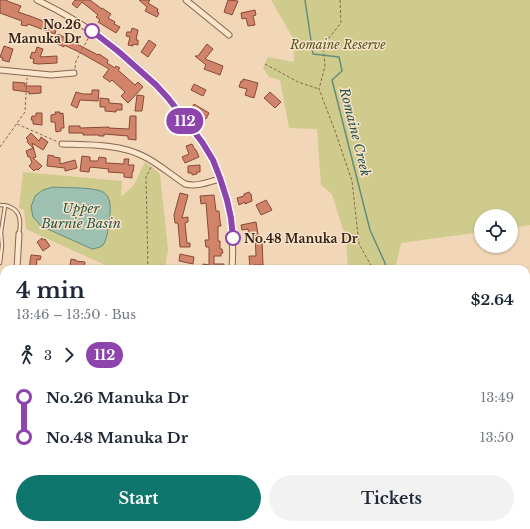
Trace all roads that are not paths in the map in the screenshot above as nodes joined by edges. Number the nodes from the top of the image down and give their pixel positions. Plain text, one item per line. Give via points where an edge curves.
1 (37, 0) edge
2 (186, 0) edge
3 (230, 35) dead end
4 (0, 70) edge
5 (74, 73) road end
6 (62, 144) road end
7 (220, 178) junction
8 (0, 205) edge
9 (5, 206) junction
10 (1, 232) edge
11 (19, 234) joint
12 (0, 263) edge
13 (17, 265) edge
14 (232, 265) edge

1 - 7 street via 92,31 150,80 168,98 206,148
2 - 3 street
4 - 5 street via 51,75
6 - 7 street via 130,150 144,156 184,184 198,185
7 - 14 street via 231,218
8 - 9 lane
9 - 10 lane
9 - 11 lane via 18,213
10 - 12 lane
11 - 13 street

